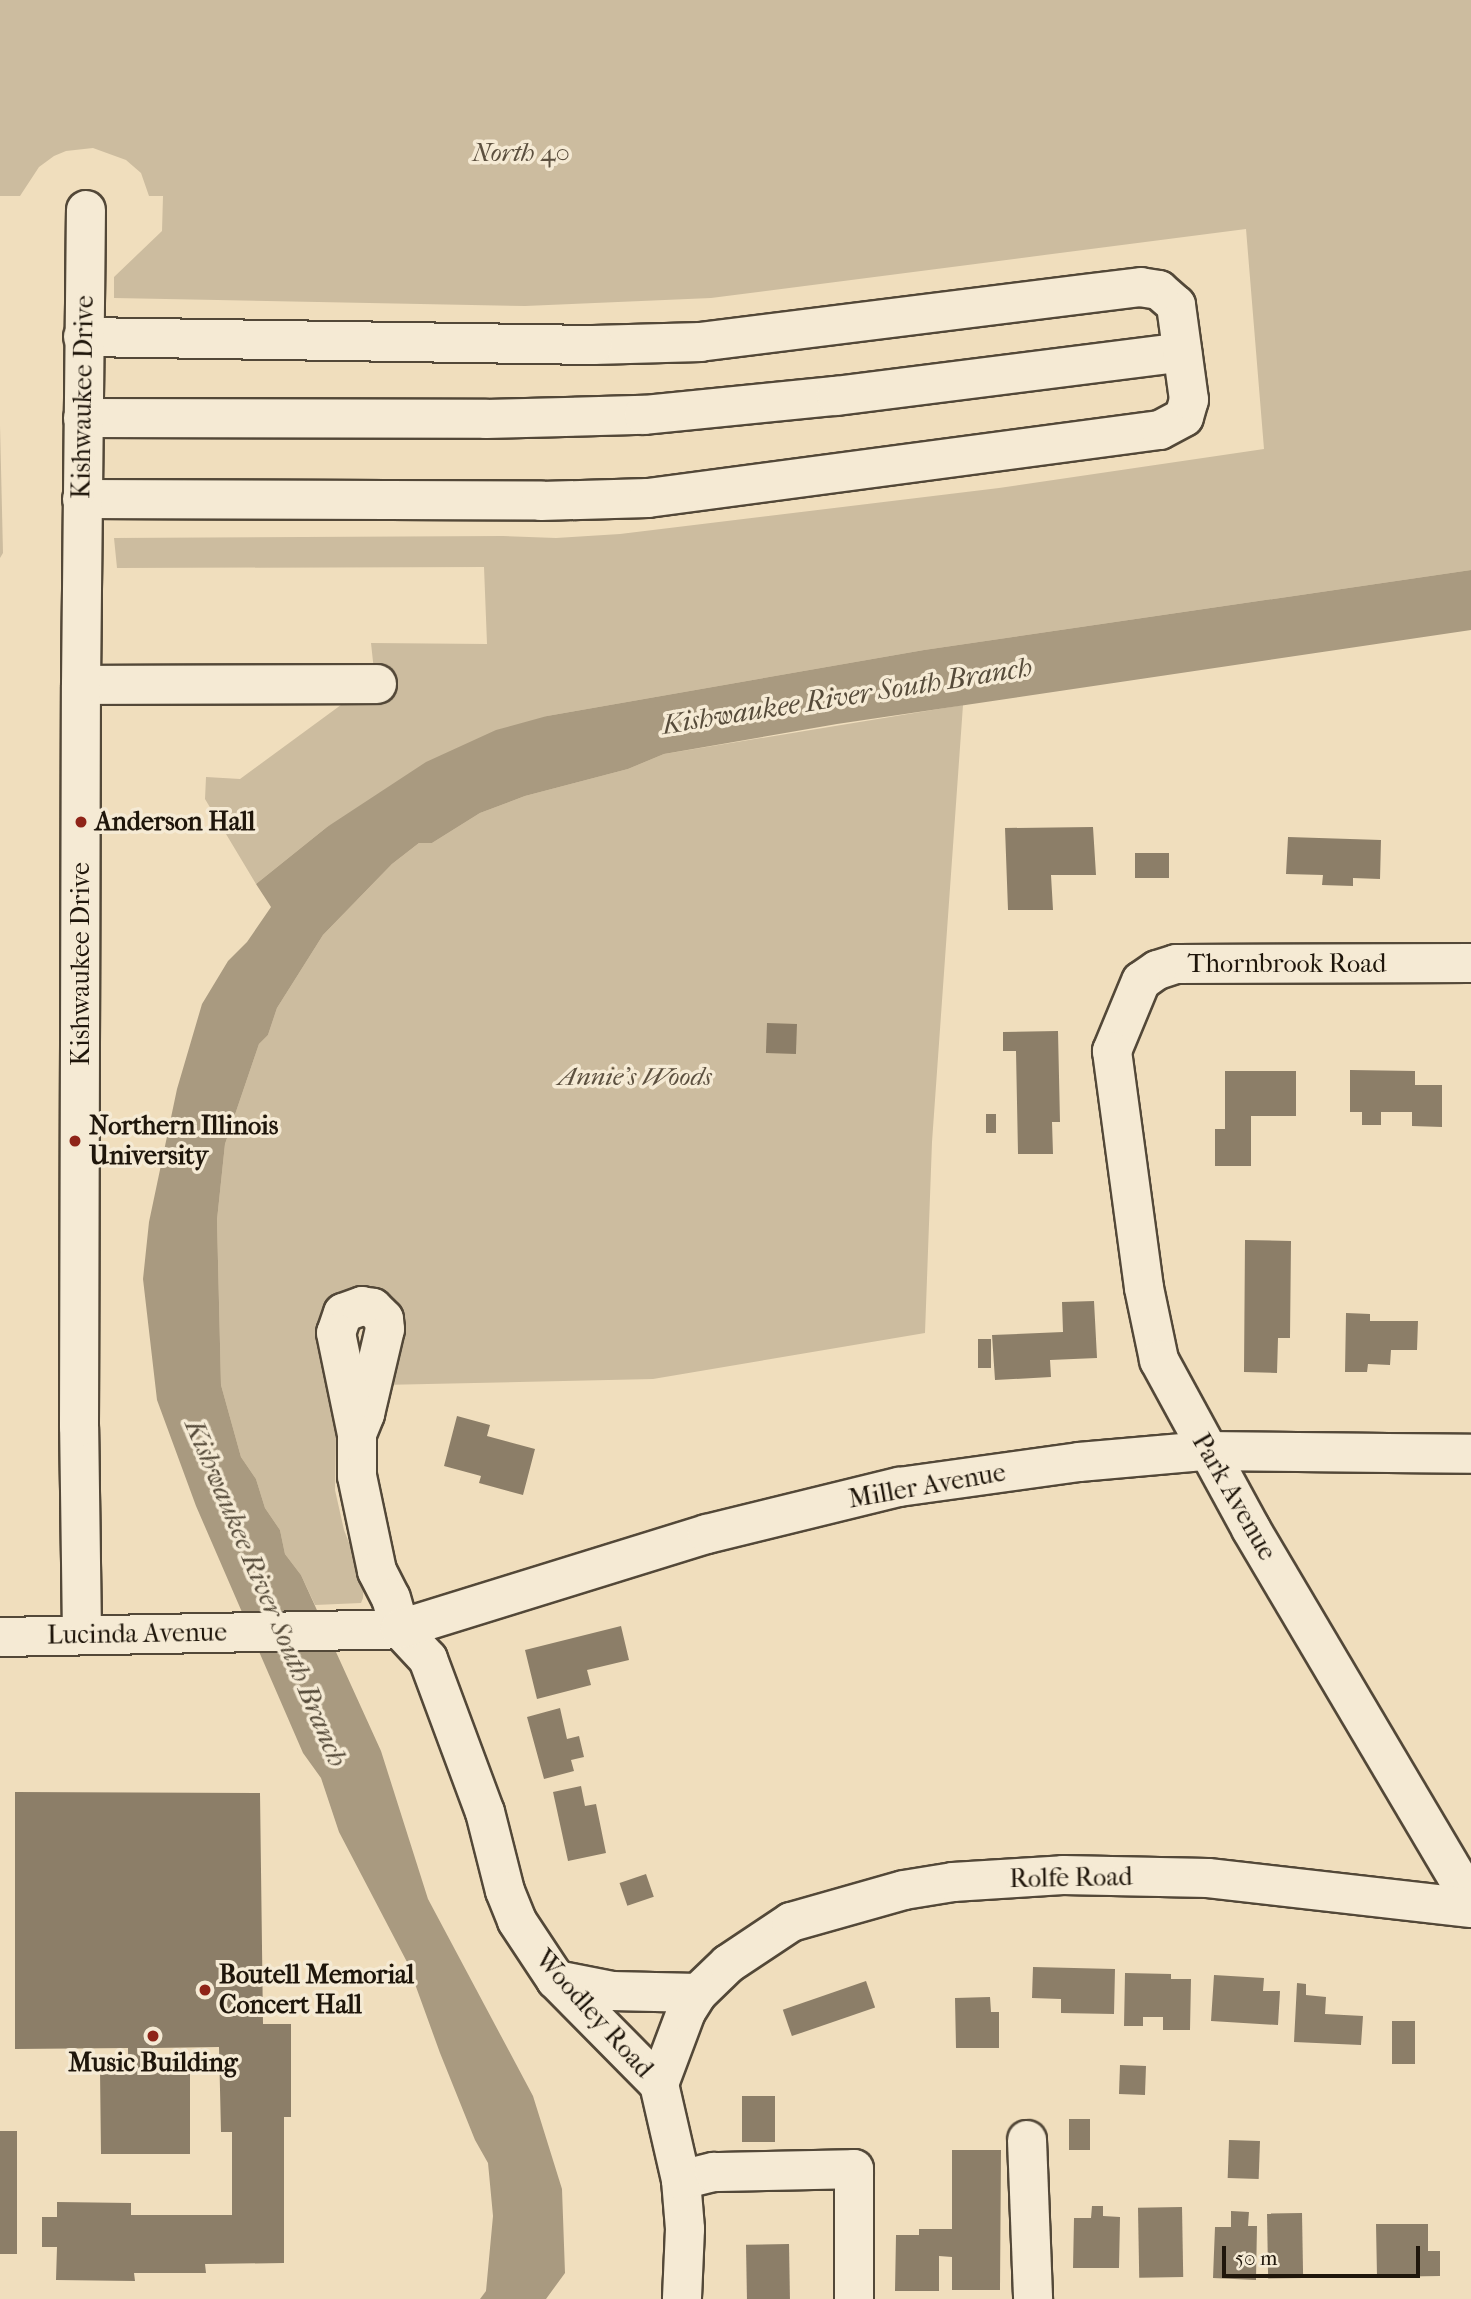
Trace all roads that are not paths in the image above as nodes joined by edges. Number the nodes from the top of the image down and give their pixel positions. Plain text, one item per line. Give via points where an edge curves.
1 (86, 210) dead end
2 (83, 337) junction
3 (1182, 352) junction
4 (83, 418) junction
5 (82, 499) junction
6 (377, 684) dead end
7 (81, 685) junction
8 (1471, 963) edge
9 (1112, 1051) joint
10 (357, 1434) dead end
11 (1206, 1451) junction
12 (1471, 1454) edge
13 (400, 1629) junction
14 (82, 1634) junction
15 (0, 1637) edge
16 (1471, 1901) edge
17 (1471, 1908) edge
18 (556, 1980) junction
19 (698, 1993) junction
20 (659, 2084) junction
21 (1027, 2140) dead end
22 (681, 2180) junction
23 (682, 2299) edge
24 (854, 2299) edge
25 (1034, 2299) edge

1 - 2 street, Kishwaukee Drive
2 - 3 street via 593,345 701,342 1141,287 1158,290 1176,305
2 - 4 street, Kishwaukee Drive
3 - 4 street via 645,415
3 - 5 street via 1189,400 1184,417 1160,430 1133,434 648,498
4 - 5 street, Kishwaukee Drive
5 - 7 street, Kishwaukee Drive
6 - 7 street
7 - 14 street, Kishwaukee Drive
8 - 9 street, Thornbrook Road via 1176,964 1141,981
9 - 11 street, Park Avenue via 1144,1288 1159,1360
10 - 13 street via 357,1476 365,1519 377,1571
11 - 12 street, Miller Avenue
11 - 13 street, Miller Avenue via 1079,1462 899,1487 719,1531
11 - 16 street, Park Avenue via 1223,1472 1251,1529
13 - 14 street, Lucinda Avenue
13 - 18 street, Woodley Road via 428,1659 485,1812 509,1901 523,1933
14 - 15 street, Lucinda Avenue
17 - 19 street, Rolfe Road via 1208,1878 1063,1875 953,1882 840,1905 791,1922 728,1964
18 - 19 street via 612,1991
18 - 20 street, Woodley Road
19 - 20 street, Rolfe Road via 686,2012
20 - 22 street, Woodley Road
21 - 25 street
22 - 23 street, Woodley Road via 685,2230
22 - 24 street via 714,2172 854,2169

